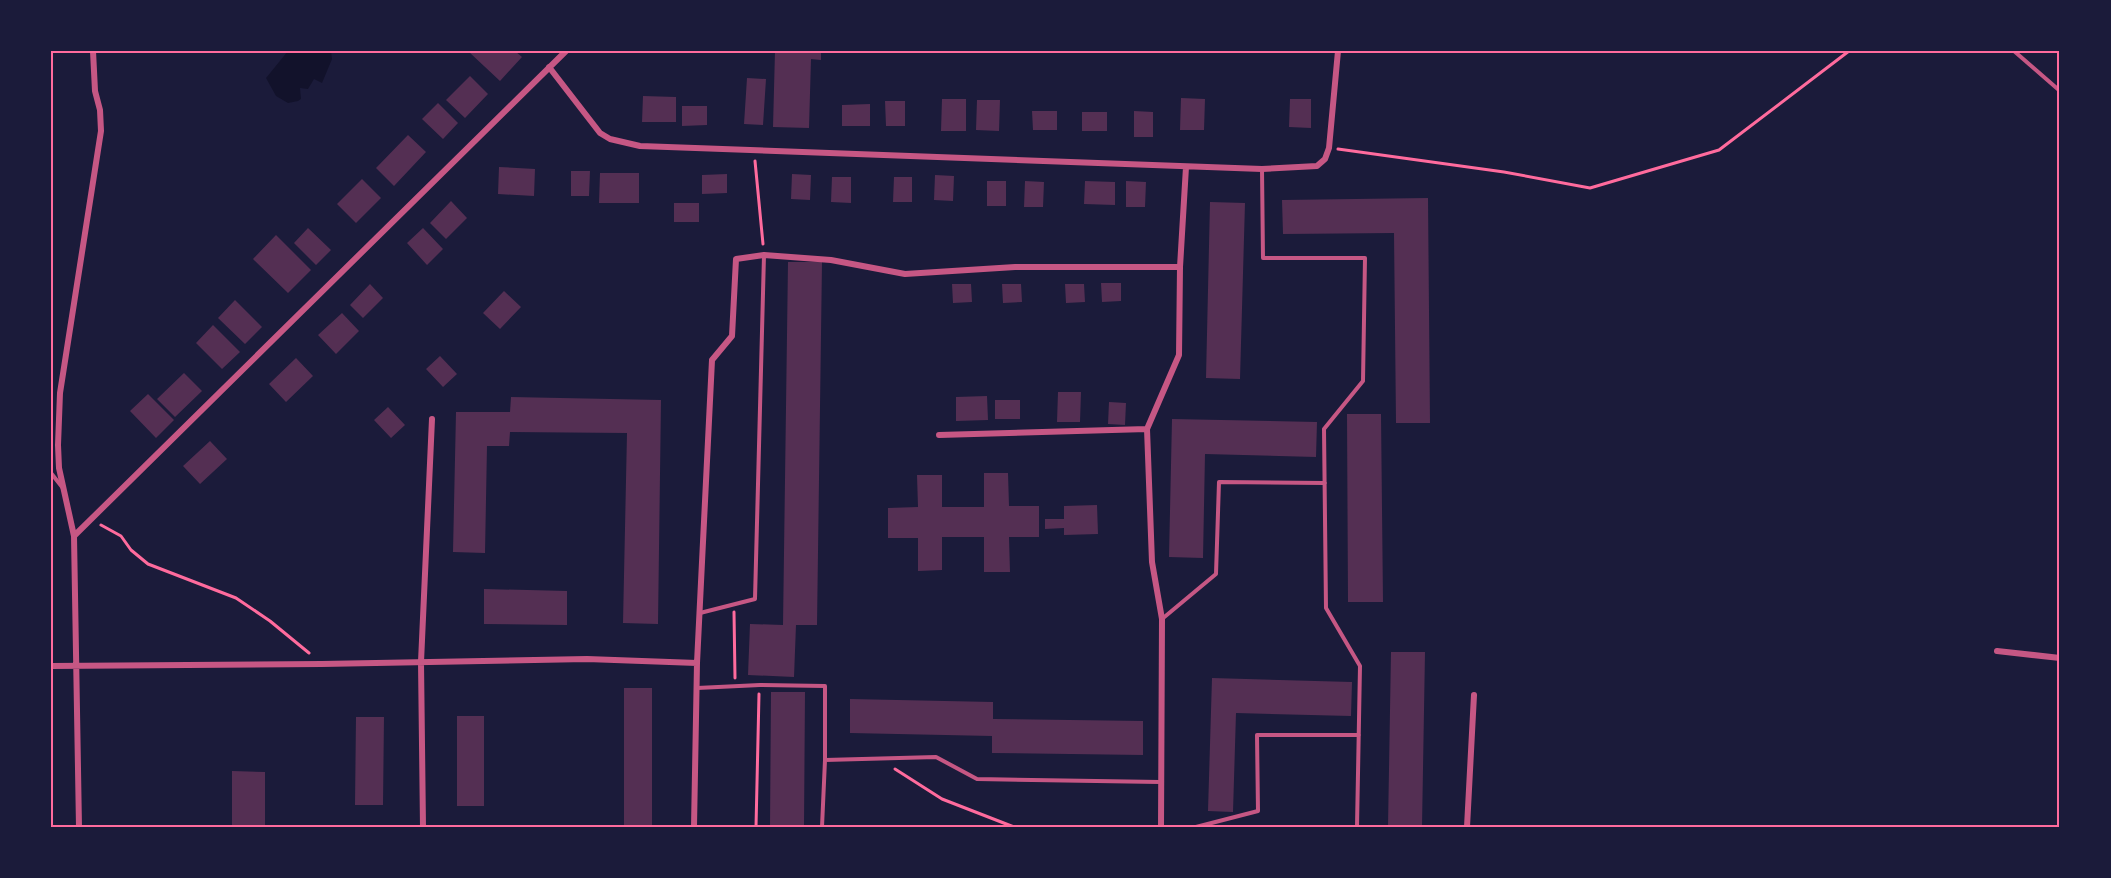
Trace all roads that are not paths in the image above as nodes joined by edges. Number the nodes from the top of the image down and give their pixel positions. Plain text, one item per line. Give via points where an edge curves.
1 (93, 51) edge
2 (566, 51) edge
3 (1338, 51) edge
4 (2014, 51) edge
5 (549, 68) junction
6 (2060, 91) edge
7 (1186, 167) junction
8 (1262, 169) junction
9 (764, 255) junction
10 (1180, 267) junction
11 (432, 419) dead end
12 (1147, 429) junction
13 (939, 435) dead end
14 (51, 473) edge
15 (1325, 483) junction
16 (63, 487) junction
17 (74, 536) junction
18 (699, 613) junction
19 (1162, 619) junction
20 (1997, 651) dead end
21 (2060, 658) edge
22 (421, 662) junction
23 (697, 663) junction
24 (51, 666) edge
25 (75, 666) junction
26 (696, 688) junction
27 (1473, 695) dead end
28 (1359, 735) junction
29 (825, 760) junction
30 (1160, 782) junction
31 (79, 827) edge
32 (423, 827) edge
33 (694, 827) edge
34 (822, 827) edge
35 (1161, 827) edge
36 (1196, 827) edge
37 (1357, 827) edge
38 (1467, 827) edge

1 - 16 street via 101,131 60,393 58,445
2 - 5 street
3 - 8 street via 1325,159 1317,166
4 - 6 lane
5 - 7 street via 600,133 640,146
5 - 17 street
7 - 8 street
7 - 10 street
8 - 15 lane via 1263,258 1365,258 1363,381 1324,429
9 - 10 street via 831,260 905,274 1015,267
9 - 18 street via 736,260 732,336 712,360
9 - 18 lane via 755,599
10 - 12 street via 1179,354
11 - 22 street
12 - 13 street
12 - 19 street via 1152,562
14 - 16 lane
15 - 19 lane via 1219,482 1216,574
15 - 28 lane via 1326,608 1360,666
16 - 17 street
17 - 25 street
18 - 23 street
19 - 30 street
20 - 21 street
22 - 23 street via 587,658
22 - 25 street
22 - 32 street
23 - 26 street
24 - 25 street
25 - 31 street
26 - 29 lane via 825,686
26 - 33 street
27 - 38 street
28 - 36 lane via 1257,735 1258,811
28 - 37 lane
29 - 30 lane via 936,757 977,779
29 - 34 lane
30 - 35 street

